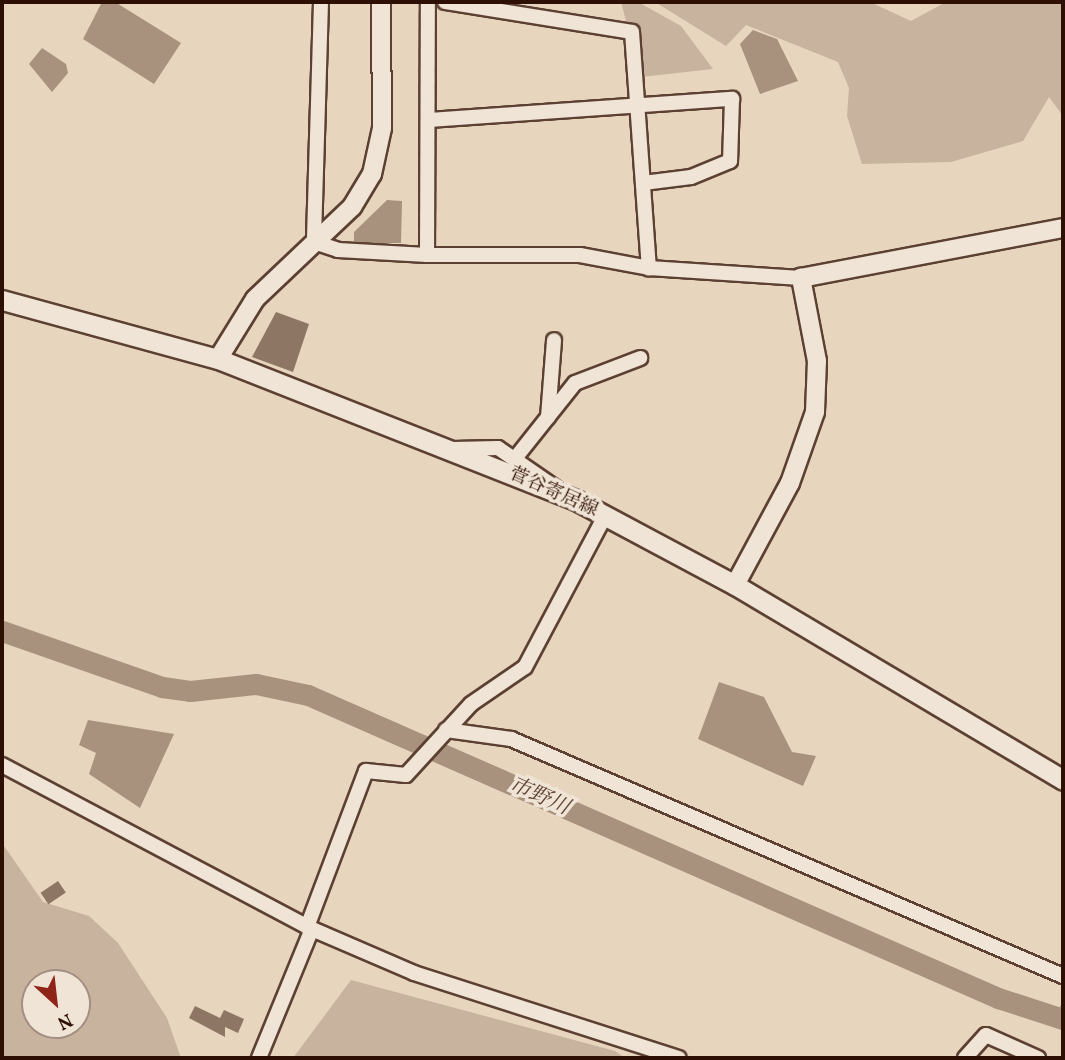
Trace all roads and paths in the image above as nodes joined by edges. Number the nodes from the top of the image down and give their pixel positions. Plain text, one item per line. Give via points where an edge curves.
1 (321, 2) edge
2 (381, 2) edge
3 (428, 2) edge
4 (445, 2) edge
5 (478, 5) edge
6 (637, 104) junction
7 (429, 120) junction
8 (643, 183) junction
9 (1063, 228) edge
10 (314, 242) junction
11 (428, 255) junction
12 (649, 268) junction
13 (801, 278) junction
14 (2, 300) edge
15 (554, 340) dead end
16 (640, 358) dead end
17 (218, 359) junction
18 (548, 417) junction
19 (450, 449) junction
20 (517, 456) junction
21 (568, 497) junction
22 (605, 516) junction
23 (736, 586) junction
24 (443, 733) junction
25 (2, 765) edge
26 (1063, 780) edge
27 (309, 928) junction
28 (1063, 976) edge
29 (258, 1058) edge
30 (679, 1058) edge
31 (965, 1058) edge
32 (1038, 1058) edge

1 - 10 street
2 - 10 street via 383,128 372,174 352,207
3 - 7 street
4 - 5 street
5 - 6 street via 632,32
6 - 7 street
6 - 8 street
6 - 8 street via 732,99 730,161 691,177
7 - 11 street
8 - 12 street
9 - 13 street
10 - 11 street via 338,250
10 - 17 street via 255,299
11 - 12 street via 580,256
12 - 13 street
13 - 23 street via 817,361 815,412 790,482
14 - 17 main road, 菅谷寄居線
15 - 18 street
16 - 18 street via 575,383
17 - 19 main road, 菅谷寄居線
18 - 20 street
19 - 20 street via 498,447
19 - 21 main road, 菅谷寄居線
20 - 21 street
21 - 22 main road, 菅谷寄居線
22 - 23 main road, 菅谷寄居線
22 - 24 street via 536,653
23 - 26 main road, 菅谷寄居線
24 - 27 street via 406,775 366,771
24 - 28 street via 511,739
25 - 27 street
27 - 29 street
27 - 30 street via 414,973
31 - 32 street via 986,1035

